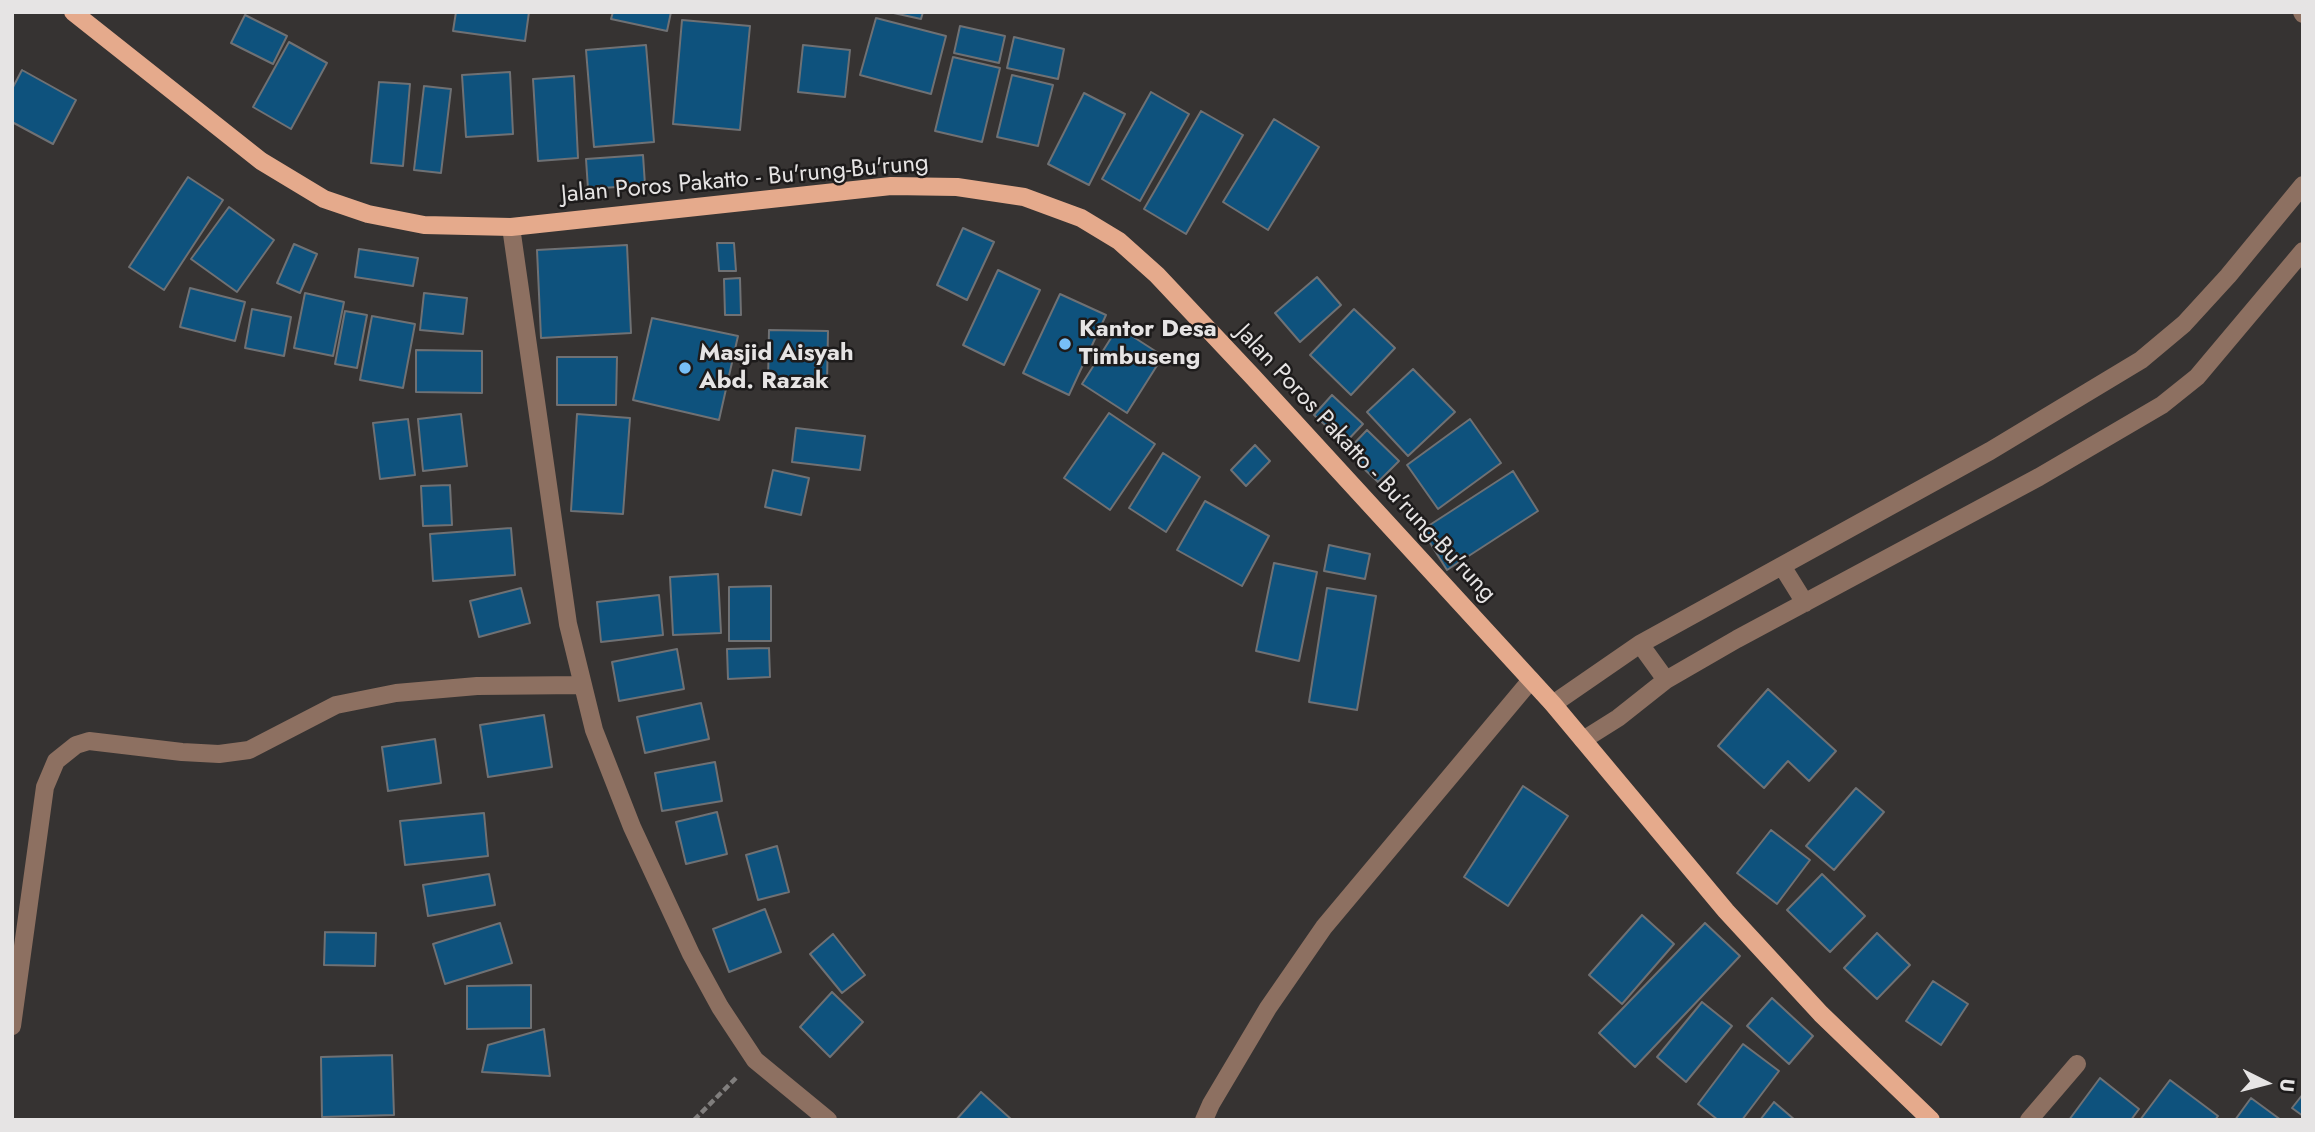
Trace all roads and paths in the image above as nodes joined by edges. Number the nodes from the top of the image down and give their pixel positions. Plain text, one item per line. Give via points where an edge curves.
1 (73, 12) edge
2 (2303, 185) edge
3 (511, 227) junction
4 (2303, 251) edge
5 (1782, 566) junction
6 (1805, 603) junction
7 (1640, 644) junction
8 (1531, 680) junction
9 (1666, 680) junction
10 (583, 685) junction
11 (1553, 704) junction
12 (1583, 740) junction
13 (12, 1026) edge
14 (755, 1060) junction
15 (2077, 1064) dead end
16 (694, 1120) edge
17 (828, 1120) edge
18 (1204, 1120) edge
19 (1931, 1120) edge
20 (2029, 1120) edge

1 - 3 main road, Jalan Poros Pakatto - Bu'rung-Bu'rung via 261,161 324,199 424,225
2 - 5 street via 2184,324 2141,360 1990,451
3 - 8 main road, Jalan Poros Pakatto - Bu'rung-Bu'rung via 891,186 989,190 1081,218 1119,240 1157,275
3 - 10 street via 568,624
4 - 6 street via 2197,377 2162,405
5 - 6 street
5 - 7 street
6 - 9 street
7 - 9 street
7 - 11 street
8 - 11 main road, Jalan Poros Pakatto - Bu'rung-Bu'rung
8 - 18 street via 1324,927 1268,1008
9 - 12 street
10 - 13 street via 477,686 396,693 336,705 249,750 219,754 89,741 76,744 56,761 45,787
10 - 14 street via 594,730 632,827 691,954
11 - 12 main road, Jalan Poros Pakatto - Bu'rung-Bu'rung
12 - 19 main road, Jalan Poros Pakatto - Bu'rung-Bu'rung via 1726,912 1821,1014
14 - 16 path
14 - 17 street
15 - 20 street

